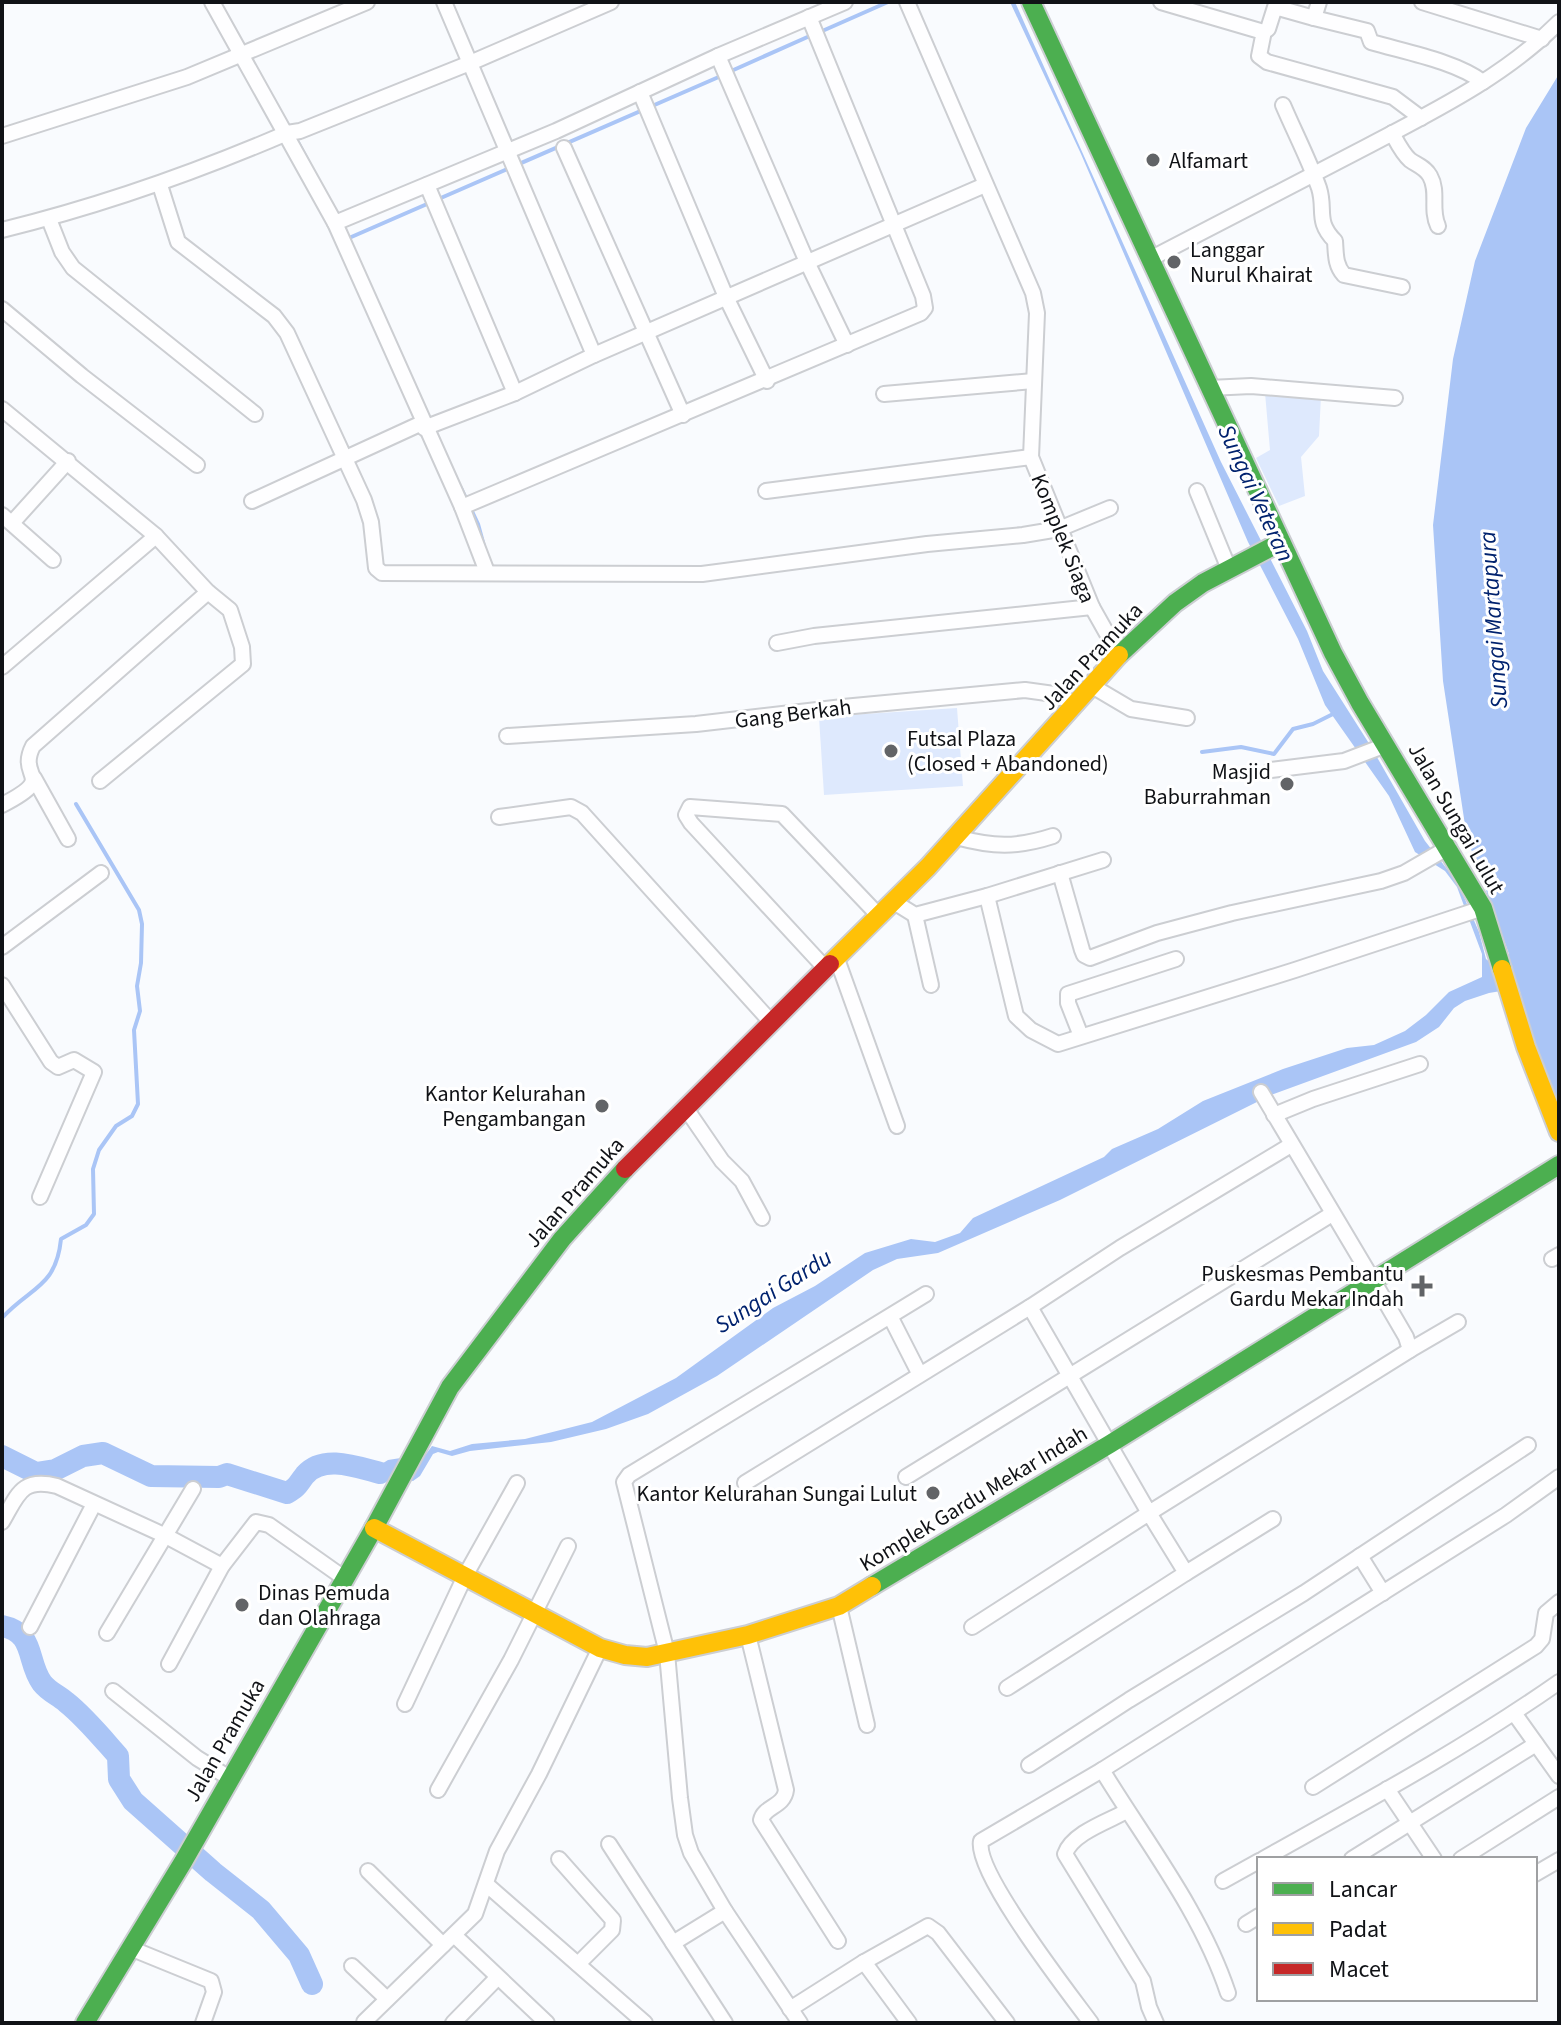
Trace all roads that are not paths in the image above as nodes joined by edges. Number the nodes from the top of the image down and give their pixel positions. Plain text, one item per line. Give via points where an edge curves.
1 (212, 2) edge
2 (367, 2) edge
3 (444, 2) edge
4 (611, 2) edge
5 (845, 2) edge
6 (1031, 2) edge
7 (1319, 2) edge
8 (1422, 2) edge
9 (1167, 3) edge
10 (909, 8) edge
11 (1314, 18) junction
12 (1559, 22) edge
13 (814, 28) junction
14 (1262, 33) junction
15 (1542, 39) junction
16 (245, 52) junction
17 (470, 63) junction
18 (724, 68) junction
19 (1483, 82) junction
20 (645, 102) junction
21 (1283, 105) dead end
22 (1421, 118) junction
23 (292, 132) junction
24 (1392, 133) junction
25 (2, 136) edge
26 (564, 148) dead end
27 (511, 162) junction
28 (1313, 175) junction
29 (160, 185) junction
30 (985, 185) junction
31 (432, 197) junction
32 (49, 219) junction
33 (338, 221) junction
34 (895, 225) junction
35 (1438, 226) dead end
36 (2, 230) edge
37 (1150, 259) junction
38 (807, 262) junction
39 (1402, 287) dead end
40 (726, 297) junction
41 (2, 309) edge
42 (646, 332) junction
43 (847, 345) junction
44 (594, 355) junction
45 (767, 381) junction
46 (1034, 381) junction
47 (1209, 388) junction
48 (515, 393) junction
49 (884, 394) dead end
50 (1395, 398) dead end
51 (2, 409) edge
52 (255, 414) dead end
53 (683, 415) junction
54 (428, 425) junction
55 (1031, 457) junction
56 (345, 458) junction
57 (68, 461) junction
58 (197, 465) dead end
59 (766, 491) dead end
60 (1197, 491) dead end
61 (252, 501) dead end
62 (467, 505) junction
63 (1110, 508) dead end
64 (7, 519) edge
65 (1059, 529) junction
66 (156, 536) junction
67 (1266, 549) junction
68 (53, 560) dead end
69 (1229, 569) junction
70 (487, 572) junction
71 (208, 592) junction
72 (1092, 607) junction
73 (777, 643) dead end
74 (1119, 655) junction
75 (2, 667) edge
76 (1092, 686) junction
77 (1077, 704) junction
78 (1187, 718) dead end
79 (507, 736) dead end
80 (1381, 747) junction
81 (1271, 770) dead end
82 (34, 778) junction
83 (100, 781) dead end
84 (2, 805) edge
85 (499, 817) dead end
86 (1053, 836) dead end
87 (956, 837) junction
88 (68, 839) dead end
89 (1444, 850) junction
90 (1103, 860) dead end
91 (101, 873) dead end
92 (1060, 873) junction
93 (987, 896) junction
94 (894, 902) junction
95 (1475, 911) junction
96 (915, 915) junction
97 (880, 917) junction
98 (2, 947) edge
99 (1176, 959) dead end
100 (832, 964) junction
101 (2, 985) edge
102 (931, 985) dead end
103 (771, 1022) junction
104 (1081, 1036) junction
105 (1420, 1064) dead end
106 (1261, 1092) dead end
107 (685, 1107) junction
108 (1274, 1115) junction
109 (897, 1126) dead end
110 (1559, 1132) edge
111 (1291, 1145) junction
112 (1559, 1165) edge
113 (40, 1197) dead end
114 (1332, 1214) junction
115 (762, 1218) dead end
116 (1374, 1282) junction
117 (926, 1294) dead end
118 (1030, 1307) junction
119 (891, 1318) junction
120 (1458, 1322) dead end
121 (1410, 1350) junction
122 (919, 1373) junction
123 (1070, 1375) junction
124 (1110, 1444) junction
125 (1528, 1445) dead end
126 (906, 1477) dead end
127 (1559, 1477) edge
128 (517, 1483) dead end
129 (745, 1483) dead end
130 (193, 1489) dead end
131 (94, 1504) junction
132 (1149, 1513) junction
133 (1273, 1519) dead end
134 (2, 1522) edge
135 (374, 1528) junction
136 (166, 1536) junction
137 (568, 1546) dead end
138 (1360, 1556) junction
139 (222, 1566) junction
140 (1186, 1573) junction
141 (465, 1576) junction
142 (344, 1578) junction
143 (1383, 1593) junction
144 (1559, 1602) edge
145 (839, 1606) junction
146 (535, 1612) junction
147 (30, 1627) dead end
148 (972, 1627) dead end
149 (107, 1633) dead end
150 (748, 1635) junction
151 (600, 1648) junction
152 (667, 1653) junction
153 (169, 1664) dead end
154 (1559, 1682) edge
155 (1007, 1688) dead end
156 (113, 1691) dead end
157 (405, 1704) dead end
158 (1514, 1713) junction
159 (867, 1725) dead end
160 (1536, 1744) junction
161 (1029, 1765) dead end
162 (1102, 1770) junction
163 (1559, 1776) edge
164 (231, 1779) junction
165 (1313, 1787) dead end
166 (1387, 1789) junction
167 (438, 1790) dead end
168 (1559, 1797) edge
169 (1127, 1811) junction
170 (1410, 1823) junction
171 (609, 1844) dead end
172 (1266, 1857) edge
173 (1355, 1857) edge
174 (1433, 1857) edge
175 (1464, 1857) edge
176 (559, 1859) dead end
177 (1559, 1860) edge
178 (1257, 1862) edge
179 (368, 1871) dead end
180 (1537, 1873) edge
181 (1223, 1881) dead end
182 (486, 1884) junction
183 (725, 1911) junction
184 (449, 1940) junction
185 (838, 1941) dead end
186 (673, 1943) junction
187 (130, 1948) junction
188 (864, 1962) junction
189 (578, 1964) junction
190 (352, 1966) dead end
191 (497, 1978) junction
192 (1228, 1993) dead end
193 (387, 1999) junction
194 (790, 2009) junction
195 (364, 2022) edge
196 (85, 2023) edge
197 (203, 2023) edge
198 (454, 2023) edge
199 (547, 2023) edge
200 (645, 2023) edge
201 (725, 2023) edge
202 (800, 2023) edge
203 (909, 2023) edge
204 (1007, 2023) edge
205 (1091, 2023) edge
206 (1156, 2023) edge

1 - 16 street
2 - 16 street
3 - 17 street
4 - 17 street
5 - 13 street
6 - 37 main road, Jalan Sungai Lulut
7 - 11 street
8 - 15 street
9 - 14 street
10 - 30 street, Komplek Siaga
11 - 14 street via 1276,7
11 - 19 street via 1367,31 1371,42 1473,74
12 - 15 street
13 - 18 street
13 - 34 street
14 - 22 street via 1259,56 1267,62 1393,97
15 - 19 street
16 - 23 street
16 - 25 street via 187,77
17 - 23 street
17 - 27 street
18 - 20 street
18 - 38 street
19 - 22 street
20 - 27 street
20 - 40 street
21 - 28 street
22 - 24 street
23 - 29 street
23 - 33 street
24 - 28 street
24 - 35 street via 1409,159 1431,178
26 - 42 street
27 - 31 street
27 - 44 street
28 - 37 street
28 - 39 street via 1321,220 1335,241 1341,272
29 - 32 street
29 - 56 street via 178,242 280,322
30 - 34 street
30 - 46 street, Komplek Siaga via 1036,305
31 - 33 street
31 - 48 street
32 - 36 street
32 - 52 street via 73,268
33 - 54 street
34 - 38 street
34 - 43 street via 925,308
37 - 47 main road, Jalan Sungai Lulut
38 - 40 street
38 - 43 street
40 - 42 street
40 - 45 street
41 - 58 street
42 - 44 street
42 - 53 street
43 - 45 street
44 - 48 street
45 - 53 street
46 - 49 street
46 - 55 street, Komplek Siaga
47 - 50 street via 1296,388
47 - 67 main road, Jalan Sungai Lulut
48 - 54 street
51 - 57 street
53 - 62 street
54 - 56 street
54 - 62 street
55 - 59 street
55 - 65 street, Komplek Siaga
56 - 61 street
56 - 70 street via 369,514 378,571
57 - 64 street
57 - 66 street
60 - 69 street
62 - 70 street
63 - 65 street
64 - 68 street
65 - 70 street via 702,574
65 - 72 street, Komplek Siaga
66 - 71 street
66 - 75 street
67 - 69 main road, Jalan Pramuka
67 - 80 main road, Jalan Sungai Lulut via 1333,653
69 - 74 main road, Jalan Pramuka via 1175,603
71 - 82 street via 33,746 29,754
71 - 83 street via 230,610 243,664
72 - 73 street
72 - 74 street, Komplek Siaga
74 - 76 main road, Jalan Pramuka
76 - 77 main road, Jalan Pramuka
76 - 78 street via 1131,709
77 - 79 street, Gang Berkah via 1025,690 696,724
77 - 87 main road, Jalan Pramuka
80 - 81 street via 1354,759
80 - 89 main road, Jalan Sungai Lulut
82 - 84 street via 28,790
82 - 88 street
85 - 103 street via 571,807 582,813
86 - 87 street via 998,846
87 - 94 main road, Jalan Pramuka
89 - 92 street via 1381,881 1232,913 1090,958 1084,955
89 - 95 main road, Jalan Sungai Lulut
90 - 92 street
91 - 98 street
92 - 93 street
93 - 96 street
93 - 104 street via 1016,1016 1058,1044
94 - 96 street
94 - 97 main road, Jalan Pramuka
95 - 104 street
95 - 110 main road, Jalan Sungai Lulut via 1494,941
96 - 102 street
97 - 100 main road, Jalan Pramuka
97 - 100 street via 782,814 690,807 686,815 691,823
99 - 104 street via 1068,994
100 - 103 main road, Jalan Pramuka
100 - 109 street
101 - 113 street via 51,1062 58,1067 74,1060 94,1072
103 - 107 main road, Jalan Pramuka
105 - 108 street
106 - 108 street
107 - 115 street via 742,1181
107 - 135 main road, Jalan Pramuka via 555,1248 450,1387
108 - 111 street
111 - 114 street
111 - 118 street
112 - 116 main road, Komplek Gardu Mekar Indah
114 - 116 street
114 - 123 street
116 - 121 street
116 - 124 main road, Komplek Gardu Mekar Indah
117 - 119 street
118 - 122 street
118 - 123 street
119 - 122 street
119 - 152 street via 625,1479
120 - 121 street
121 - 132 street
122 - 129 street
123 - 124 street
123 - 126 street
124 - 132 street
124 - 145 main road, Komplek Gardu Mekar Indah
125 - 138 street
127 - 143 street
128 - 141 street
130 - 136 street
131 - 134 street via 57,1486 32,1483 20,1491
131 - 136 street
131 - 147 street
132 - 140 street
132 - 148 street
133 - 140 street
135 - 141 main road, Komplek Gardu Mekar Indah
135 - 142 main road, Jalan Pramuka
136 - 139 street
136 - 149 street
137 - 146 street
138 - 143 street
138 - 161 street
139 - 142 street via 259,1521
139 - 153 street
140 - 155 street
141 - 146 main road, Komplek Gardu Mekar Indah
141 - 157 street
142 - 164 main road, Jalan Pramuka
143 - 162 street
144 - 165 street via 1546,1613 1536,1646
145 - 150 main road, Komplek Gardu Mekar Indah
145 - 159 street
146 - 151 main road, Komplek Gardu Mekar Indah
146 - 167 street
150 - 152 main road, Komplek Gardu Mekar Indah
150 - 185 street via 786,1790 781,1804 761,1820
151 - 152 main road, Komplek Gardu Mekar Indah via 647,1657
151 - 182 street via 497,1851
152 - 183 street via 685,1835
154 - 158 street
156 - 164 street
158 - 160 street
158 - 166 street
160 - 163 street
160 - 170 street
162 - 169 street
162 - 205 street via 979,1844 981,1857 1017,1919
164 - 187 main road, Jalan Pramuka
166 - 170 street
166 - 172 street
168 - 175 street
169 - 192 street via 1215,1955
169 - 206 street via 1079,1837 1065,1854 1143,1981
170 - 173 street
170 - 174 street
171 - 186 street
176 - 189 street via 613,1920 612,1930
177 - 180 street
178 - 181 street
179 - 184 street
182 - 184 street via 475,1914
182 - 189 street
183 - 186 street
183 - 194 street
184 - 191 street
184 - 193 street
186 - 201 street
187 - 196 main road, Jalan Pramuka
187 - 197 street via 211,1981 214,1992
188 - 194 street
188 - 203 street
188 - 204 street via 928,1926
189 - 200 street
190 - 193 street
191 - 198 street
191 - 199 street
193 - 195 street
194 - 202 street

